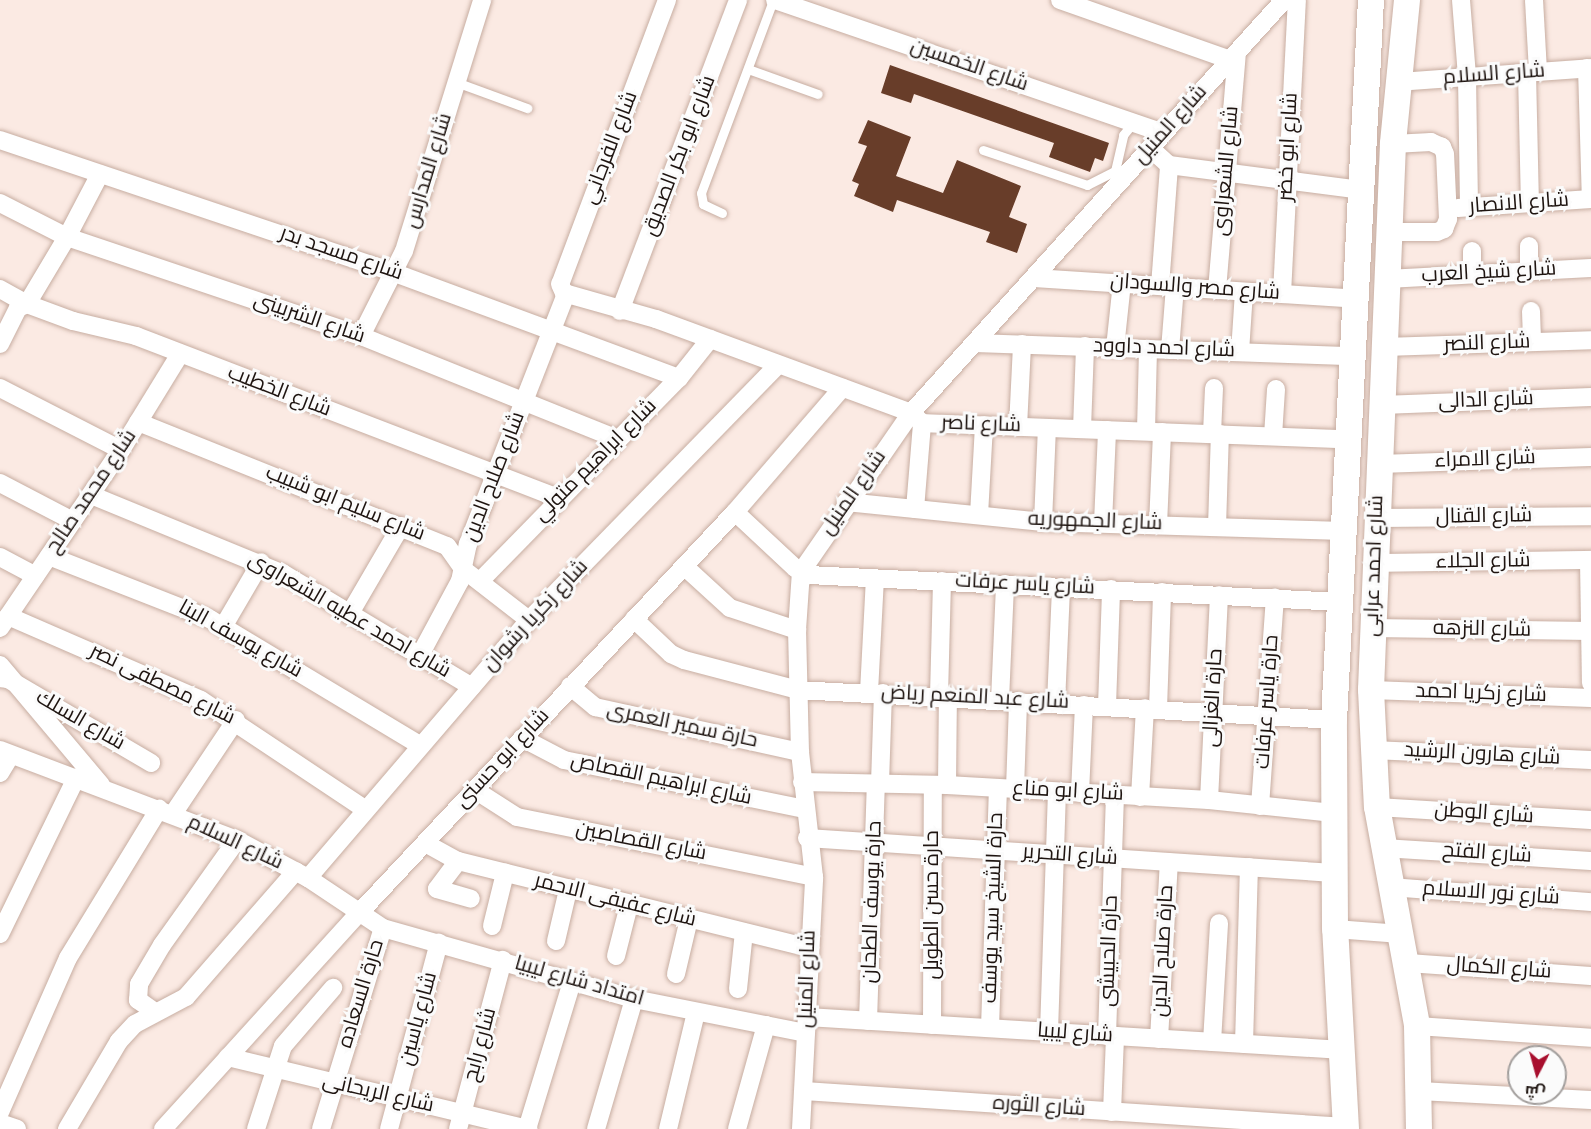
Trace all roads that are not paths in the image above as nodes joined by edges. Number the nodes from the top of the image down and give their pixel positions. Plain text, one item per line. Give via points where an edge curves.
1 (482, 0) edge
2 (667, 0) edge
3 (738, 0) edge
4 (774, 0) edge
5 (1060, 0) edge
6 (1284, 0) edge
7 (1297, 0) edge
8 (1371, 0) edge
9 (1407, 0) edge
10 (1461, 0) edge
11 (1534, 0) edge
12 (1233, 56) junction
13 (1589, 68) edge
14 (748, 69) junction
15 (1533, 73) junction
16 (1467, 77) junction
17 (456, 82) junction
18 (1398, 82) junction
19 (818, 94) dead end
20 (527, 108) dead end
21 (1134, 122) junction
22 (1164, 133) junction
23 (0, 141) edge
24 (1393, 144) junction
25 (1150, 148) junction
26 (983, 150) dead end
27 (1169, 165) junction
28 (1227, 172) junction
29 (100, 174) junction
30 (1287, 180) junction
31 (1362, 190) junction
32 (1591, 199) edge
33 (0, 202) edge
34 (1530, 203) junction
35 (1469, 207) junction
36 (1447, 208) junction
37 (722, 213) dead end
38 (1389, 231) junction
39 (67, 237) junction
40 (1529, 246) dead end
41 (1472, 251) dead end
42 (1591, 268) edge
43 (1529, 271) junction
44 (395, 273) junction
45 (1472, 274) junction
46 (1034, 278) junction
47 (1387, 279) junction
48 (1122, 283) junction
49 (1167, 286) junction
50 (0, 289) edge
51 (1217, 290) junction
52 (1244, 292) junction
53 (566, 294) junction
54 (1282, 294) junction
55 (1356, 299) junction
56 (27, 304) junction
57 (620, 311) junction
58 (1531, 311) dead end
59 (551, 332) junction
60 (361, 336) junction
61 (710, 339) junction
62 (1591, 340) edge
63 (1532, 342) junction
64 (975, 343) junction
65 (0, 344) edge
66 (1022, 344) junction
67 (1085, 346) junction
68 (1384, 347) junction
69 (1115, 348) junction
70 (1148, 349) junction
71 (1170, 350) junction
72 (1240, 352) junction
73 (180, 354) junction
74 (1353, 356) junction
75 (777, 366) junction
76 (679, 378) junction
77 (0, 388) edge
78 (842, 388) junction
79 (1214, 388) dead end
80 (1276, 389) dead end
81 (1591, 397) edge
82 (524, 401) junction
83 (1382, 405) junction
84 (917, 418) junction
85 (138, 422) junction
86 (984, 425) junction
87 (1018, 427) junction
88 (1047, 428) junction
89 (1082, 429) junction
90 (1107, 430) junction
91 (1154, 432) junction
92 (1216, 434) junction
93 (1273, 436) junction
94 (617, 439) junction
95 (1348, 439) junction
96 (121, 450) junction
97 (1591, 457) edge
98 (1379, 464) junction
99 (496, 474) junction
100 (0, 483) edge
101 (91, 495) junction
102 (558, 498) junction
103 (846, 502) junction
104 (915, 509) junction
105 (735, 512) junction
106 (979, 515) junction
107 (1591, 516) edge
108 (1377, 518) junction
109 (73, 521) junction
110 (1043, 522) junction
111 (1103, 524) junction
112 (1158, 525) junction
113 (401, 526) junction
114 (1217, 527) junction
115 (1344, 531) junction
116 (49, 556) junction
117 (0, 557) edge
118 (1590, 560) edge
119 (261, 562) junction
120 (1375, 563) junction
121 (684, 566) junction
122 (464, 569) junction
123 (801, 573) junction
124 (35, 576) junction
125 (875, 578) junction
126 (480, 581) junction
127 (942, 581) junction
128 (1005, 584) junction
129 (1060, 587) junction
130 (1110, 589) junction
131 (1162, 592) junction
132 (1219, 595) junction
133 (1275, 598) junction
134 (1340, 602) junction
135 (349, 615) junction
136 (634, 619) junction
137 (529, 620) junction
138 (4, 622) edge
139 (224, 627) junction
140 (1372, 628) junction
141 (797, 630) junction
142 (1590, 631) edge
143 (419, 657) junction
144 (3, 674) edge
145 (1591, 683) edge
146 (570, 686) junction
147 (472, 687) junction
148 (798, 690) junction
149 (1371, 690) junction
150 (876, 692) junction
151 (943, 696) junction
152 (1591, 698) edge
153 (1009, 700) junction
154 (1056, 703) junction
155 (1084, 705) junction
156 (1107, 706) junction
157 (1151, 709) junction
158 (1213, 713) junction
159 (1267, 716) junction
160 (236, 720) junction
161 (1334, 720) junction
162 (522, 738) junction
163 (421, 746) junction
164 (1372, 750) junction
165 (800, 752) junction
166 (6, 753) edge
167 (1591, 760) edge
168 (151, 763) dead end
169 (0, 773) edge
170 (76, 778) junction
171 (802, 782) junction
172 (878, 783) junction
173 (940, 785) junction
174 (103, 787) junction
175 (1006, 789) junction
176 (475, 790) junction
177 (1057, 792) junction
178 (1080, 793) junction
179 (1115, 795) junction
180 (1140, 797) junction
181 (1209, 800) junction
182 (1260, 806) junction
183 (1377, 807) junction
184 (804, 809) junction
185 (366, 810) junction
186 (166, 812) junction
187 (1333, 813) junction
188 (1591, 820) edge
189 (807, 838) junction
190 (237, 840) junction
191 (425, 843) junction
192 (875, 843) junction
193 (934, 847) junction
194 (1383, 848) junction
195 (997, 851) junction
196 (1055, 855) junction
197 (1113, 859) junction
198 (458, 861) junction
199 (1591, 861) edge
200 (1168, 862) junction
201 (1249, 867) junction
202 (505, 873) junction
203 (1334, 873) junction
204 (302, 875) junction
205 (814, 877) junction
206 (1390, 887) junction
207 (568, 890) junction
208 (471, 899) dead end
209 (1591, 902) edge
210 (629, 904) junction
211 (361, 911) junction
212 (689, 919) junction
213 (1219, 923) dead end
214 (492, 926) dead end
215 (383, 928) junction
216 (1335, 929) junction
217 (744, 932) junction
218 (0, 934) edge
219 (1401, 934) junction
220 (556, 941) dead end
221 (439, 943) junction
222 (809, 948) junction
223 (616, 956) dead end
224 (503, 960) junction
225 (1408, 963) junction
226 (676, 974) dead end
227 (1591, 976) edge
228 (572, 982) junction
229 (333, 988) dead end
230 (738, 989) dead end
231 (634, 999) junction
232 (154, 1012) junction
233 (696, 1012) junction
234 (868, 1021) junction
235 (766, 1025) junction
236 (806, 1025) junction
237 (932, 1025) junction
238 (1417, 1026) junction
239 (990, 1028) junction
240 (1049, 1032) junction
241 (1111, 1036) junction
242 (1591, 1038) edge
243 (1160, 1039) junction
244 (1212, 1042) junction
245 (1244, 1044) junction
246 (1343, 1050) junction
247 (228, 1057) junction
248 (275, 1070) junction
249 (335, 1084) junction
250 (804, 1090) junction
251 (1419, 1090) junction
252 (397, 1098) junction
253 (190, 1100) junction
254 (1591, 1100) edge
255 (0, 1112) edge
256 (1112, 1112) junction
257 (460, 1121) edge
258 (0, 1123) edge
259 (1346, 1128) edge
260 (17, 1129) edge
261 (67, 1129) edge
262 (163, 1129) edge
263 (184, 1129) edge
264 (255, 1129) edge
265 (321, 1129) edge
266 (389, 1129) edge
267 (528, 1129) edge
268 (596, 1129) edge
269 (668, 1129) edge
270 (737, 1129) edge
271 (801, 1129) edge
272 (1419, 1129) edge

1 - 17 street, شارع المدارس
2 - 53 street, شارع الفرجاني via 560,284
3 - 57 street, شارع ابو بكر الصديق
4 - 14 lane
4 - 21 street, شارع الخمسين
5 - 12 street
6 - 12 street, شارع المنيل
7 - 30 street, شارع ابو خضر
8 - 31 street, شارع احمد عرابى
9 - 18 street, شارع احمد عرابى
10 - 16 street
11 - 15 street
12 - 22 street, شارع المنيل
12 - 28 street, شارع الشعراوى
13 - 15 street, شارع السلام
13 - 32 street
14 - 19 lane
14 - 37 lane via 701,193 703,204
15 - 16 street, شارع السلام
15 - 34 street
16 - 18 street, شارع السلام
16 - 35 street
17 - 20 lane
17 - 44 street, شارع المدارس
18 - 24 street, شارع احمد عرابى
21 - 22 street, شارع الخمسين
21 - 26 lane via 1123,135 1115,171 1087,184
22 - 25 street, شارع المنيل
23 - 29 street, شارع مسجد بدر
24 - 36 street via 1431,142 1442,147
24 - 38 street, شارع احمد عرابى
25 - 27 street
25 - 46 street, شارع المنيل
27 - 28 street
27 - 49 street
28 - 30 street
28 - 51 street, شارع الشعراوى
29 - 39 street
29 - 44 street, شارع مسجد بدر
30 - 31 street
30 - 54 street, شارع ابو خضر
31 - 55 street, شارع احمد عرابى
32 - 34 street, شارع الانصار
33 - 39 street, شارع الشربينى
34 - 35 street, شارع الانصار
35 - 36 street, شارع الانصار
36 - 38 street via 1448,223 1441,231
38 - 47 street, شارع احمد عرابى
39 - 56 street
39 - 60 street, شارع الشربينى
40 - 43 street
41 - 45 street
42 - 43 street, شارع شيخ العرب
43 - 45 street, شارع شيخ العرب
44 - 59 street, شارع مسجد بدر
44 - 60 street, شارع المدارس
45 - 47 street, شارع شيخ العرب
46 - 48 street, شارع مصر والسودان
46 - 64 street, شارع المنيل
47 - 68 street, شارع احمد عرابى
48 - 49 street, شارع مصر والسودان
48 - 69 street
49 - 51 street, شارع مصر والسودان
49 - 71 street
50 - 56 street, شارع الخطيب
51 - 52 street, شارع مصر والسودان
52 - 54 street, شارع مصر والسودان
52 - 72 street
53 - 57 street, شارع ناصر
53 - 59 street, شارع صلاح الدين
54 - 55 street, شارع مصر والسودان
55 - 74 street, شارع احمد عرابى
56 - 65 street via 18,308
56 - 73 street, شارع الخطيب via 136,336
57 - 61 street, شارع ناصر via 656,319
58 - 63 street
59 - 76 street, شارع مسجد بدر
59 - 82 street, شارع صلاح الدين
60 - 82 street, شارع الشربينى
61 - 75 street, شارع ناصر
61 - 76 street, شارع ابراهيم متولي
62 - 63 street, شارع النصر
63 - 68 street, شارع النصر
64 - 66 street, شارع احمد داوود
64 - 84 street, شارع المنيل
66 - 67 street, شارع احمد داوود
66 - 87 street
67 - 69 street, شارع احمد داوود
67 - 89 street
68 - 83 street, شارع احمد عرابى
69 - 70 street, شارع احمد داوود
70 - 71 street, شارع احمد داوود
70 - 91 street
71 - 72 street, شارع احمد داوود
72 - 74 street, شارع احمد داوود
73 - 85 street, شارع محمد صالح
73 - 99 street, شارع الخطيب
74 - 95 street, شارع احمد عرابى
75 - 78 street, شارع ناصر
75 - 137 street, شارع زكريا رشوان
76 - 94 street, شارع ابراهيم متولي
77 - 96 street
78 - 84 street, شارع ناصر
78 - 105 street, شارع ابو حسنى
79 - 92 street
80 - 93 street
81 - 83 street, شارع الدالى
82 - 94 street, شارع الشربينى
82 - 99 street, شارع صلاح الدين
83 - 98 street, شارع احمد عرابى
84 - 86 street, شارع ناصر
84 - 103 street, شارع المنيل
84 - 104 street
85 - 96 street, شارع محمد صالح
85 - 113 street, شارع سليم ابو شبيب
86 - 87 street, شارع ناصر
86 - 106 street
87 - 88 street, شارع ناصر
88 - 89 street, شارع ناصر
88 - 110 street
89 - 90 street, شارع ناصر
90 - 91 street, شارع ناصر
90 - 111 street
91 - 92 street, شارع ناصر
91 - 112 street
92 - 93 street, شارع ناصر
92 - 114 street
93 - 95 street, شارع ناصر
94 - 102 street, شارع ابراهيم متولي
95 - 115 street, شارع احمد عرابى
96 - 101 street, شارع محمد صالح
97 - 98 street, شارع الامراء
98 - 108 street, شارع احمد عرابى
99 - 102 street, شارع الخطيب
99 - 122 street, شارع صلاح الدين via 468,544
100 - 109 street
101 - 109 street, شارع محمد صالح
101 - 119 street, شارع احمد عطيه الشعراوى
102 - 126 street, شارع ابراهيم متولي
103 - 104 street, شارع الجمهوريه
103 - 123 street, شارع المنيل
104 - 106 street, شارع الجمهوريه
105 - 121 street, شارع ابو حسنى
105 - 123 street
106 - 110 street, شارع الجمهوريه
107 - 108 street, شارع القنال
108 - 120 street, شارع احمد عرابى
109 - 116 street, شارع محمد صالح
110 - 111 street, شارع الجمهوريه
111 - 112 street, شارع الجمهوريه
112 - 114 street, شارع الجمهوريه
113 - 122 street, شارع سليم ابو شبيب via 447,546
113 - 135 street
114 - 115 street, شارع الجمهوريه
115 - 134 street, شارع احمد عرابى
116 - 124 street, شارع محمد صالح
116 - 139 street, شارع يوسف البنا via 158,596
117 - 124 street
118 - 120 street, شارع الجلاء
118 - 142 street
119 - 135 street, شارع احمد عطيه الشعراوى
119 - 139 street
120 - 140 street, شارع احمد عرابى
121 - 136 street, شارع ابو حسنى
121 - 141 street via 730,608
122 - 126 street, شارع سليم ابو شبيب
122 - 143 street, شارع صلاح الدين
123 - 125 street, شارع ياسر عرفات
123 - 141 street, شارع المنيل
124 - 138 street, شارع محمد صالح
125 - 127 street, شارع ياسر عرفات
125 - 150 street, حارة يوسف الطحان
126 - 137 street, شارع سليم ابو شبيب
127 - 128 street, شارع ياسر عرفات
127 - 151 street, حارة حسن الطويل
128 - 129 street, شارع ياسر عرفات
128 - 153 street, حارة الشيخ سيد يوسف
129 - 130 street, شارع ياسر عرفات
129 - 154 street
130 - 131 street, شارع ياسر عرفات
130 - 156 street
131 - 132 street, شارع ياسر عرفات
131 - 157 street
132 - 133 street, شارع ياسر عرفات
132 - 158 street, حارة الغزالى
133 - 134 street, شارع ياسر عرفات
133 - 159 street, حارة ياسر عرفات
134 - 161 street, شارع احمد عرابى
135 - 143 street, شارع احمد عطيه الشعراوى
136 - 146 street, شارع ابو حسنى
136 - 148 street, شارع عبد المنعم رياض via 671,654 684,660
137 - 147 street, شارع زكريا رشوان
138 - 160 street, شارع مصطفى نصر via 190,695
139 - 163 street, شارع يوسف البنا
140 - 142 street, شارع النزهه
140 - 149 street, شارع احمد عرابى
141 - 148 street, شارع المنيل
142 - 145 street
143 - 147 street, شارع احمد عطيه الشعراوى
144 - 168 street, شارع السلك
144 - 174 street, شارع السلام
146 - 162 street, شارع ابو حسنى
146 - 165 street, حارة سمير العمرى via 595,707
147 - 163 street, شارع زكريا رشوان
148 - 150 street, شارع عبد المنعم رياض
148 - 165 street, شارع المنيل
149 - 152 street, شارع زكريا احمد
149 - 164 street, شارع احمد عرابى
150 - 151 street, شارع عبد المنعم رياض
150 - 172 street, حارة يوسف الطحان
151 - 153 street, شارع عبد المنعم رياض
151 - 173 street, حارة حسن الطويل
153 - 154 street, شارع عبد المنعم رياض
153 - 175 street, حارة الشيخ سيد يوسف
154 - 155 street, شارع عبد المنعم رياض
155 - 156 street, شارع عبد المنعم رياض
155 - 178 street
156 - 157 street, شارع عبد المنعم رياض
157 - 158 street, شارع عبد المنعم رياض
157 - 180 street
158 - 159 street, شارع عبد المنعم رياض
158 - 181 street, حارة الغزالى
159 - 161 street, شارع عبد المنعم رياض
159 - 182 street, حارة ياسر عرفات
160 - 185 street, شارع مصطفى نصر
160 - 186 street
161 - 187 street, شارع احمد عرابى
162 - 176 street, شارع ابو حسنى
162 - 184 street, شارع ابراهيم القصاص via 564,760
163 - 185 street, شارع زكريا رشوان
164 - 167 street, شارع هارون الرشيد
164 - 183 street, شارع احمد عرابى
165 - 171 street, شارع المنيل
166 - 169 street
166 - 170 street, شارع السلام
170 - 174 street, شارع السلام
170 - 218 street
171 - 172 street, شارع ابو مناع
171 - 184 street, شارع المنيل
172 - 173 street, شارع ابو مناع
172 - 192 street, حارة يوسف الطحان
173 - 175 street, شارع ابو مناع
173 - 193 street, حارة حسن الطويل
174 - 186 street, شارع السلام
175 - 177 street, شارع ابو مناع
175 - 195 street, حارة الشيخ سيد يوسف
176 - 191 street, شارع ابو حسنى
176 - 205 street, شارع القصاصين via 517,817
177 - 178 street, شارع ابو مناع
177 - 196 street
178 - 179 street, شارع ابو مناع
179 - 180 street, شارع ابو مناع
179 - 197 street, حارة الحبيشى
180 - 181 street, شارع ابو مناع
181 - 182 street, شارع ابو مناع
182 - 187 street, شارع ابو مناع
183 - 188 street, شارع الوطن
183 - 194 street, شارع احمد عرابى
184 - 189 street, شارع المنيل
185 - 204 street, شارع زكريا رشوان
186 - 190 street, شارع السلام
186 - 255 street via 73,948
187 - 203 street, شارع احمد عرابى
189 - 192 street, شارع التحرير
189 - 205 street, شارع المنيل
190 - 204 street, شارع السلام
190 - 232 street via 162,945 140,984 138,1000
191 - 198 street, شارع عفيفى الاحمر
191 - 211 street, شارع ابو حسنى
192 - 193 street, شارع التحرير
192 - 234 street, حارة يوسف الطحان
193 - 195 street, شارع التحرير
193 - 237 street, حارة حسن الطويل
194 - 199 street, شارع الفتح
194 - 206 street, شارع احمد عرابى
195 - 196 street, شارع التحرير
195 - 239 street, حارة الشيخ سيد يوسف
196 - 197 street, شارع التحرير
196 - 240 street
197 - 200 street, شارع التحرير
197 - 241 street, حارة الحبيشى
198 - 202 street, شارع عفيفى الاحمر
198 - 208 street via 437,889
200 - 201 street, شارع التحرير
200 - 243 street, حارة صلاح الدين
201 - 203 street, شارع التحرير
201 - 245 street
202 - 207 street, شارع عفيفى الاحمر
202 - 214 street
203 - 216 street, شارع احمد عرابى
204 - 211 street, شارع السلام
204 - 232 street, شارع زكريا رشوان via 186,998 175,1007
205 - 222 street, شارع المنيل
206 - 209 street, شارع نور الاسلام
206 - 219 street, شارع احمد عرابى
207 - 210 street, شارع عفيفى الاحمر
207 - 220 street
210 - 212 street, شارع عفيفى الاحمر
210 - 223 street
211 - 215 street, امتداد شارع ليبيا
211 - 247 street, شارع ابو حسنى
212 - 217 street, شارع عفيفى الاحمر
212 - 226 street
213 - 244 street
215 - 221 street, امتداد شارع ليبيا
215 - 249 street, حارة السعاده
216 - 219 street
216 - 246 street, شارع احمد عرابى
217 - 222 street, شارع عفيفى الاحمر
217 - 230 street
219 - 225 street, شارع احمد عرابى
221 - 224 street, امتداد شارع ليبيا
221 - 252 street, شارع ياسين
222 - 236 street, شارع المنيل
224 - 228 street, امتداد شارع ليبيا
224 - 257 street, شارع رابح
225 - 227 street, شارع الكمال
225 - 238 street, شارع احمد عرابى
228 - 231 street, امتداد شارع ليبيا
228 - 267 street
229 - 248 street via 294,1030
231 - 233 street, امتداد شارع ليبيا
231 - 268 street
232 - 261 street, شارع زكريا رشوان via 119,1041
233 - 235 street, امتداد شارع ليبيا
233 - 269 street
234 - 236 street, شارع ليبيا
234 - 237 street, شارع ليبيا
235 - 236 street, امتداد شارع ليبيا
235 - 270 street
236 - 250 street, شارع المنيل
237 - 239 street, شارع ليبيا
238 - 242 street
238 - 251 street, شارع احمد عرابى
239 - 240 street, شارع ليبيا
240 - 241 street, شارع ليبيا
241 - 243 street, شارع ليبيا
241 - 256 street, حارة الحبيشى
243 - 244 street, شارع ليبيا
244 - 245 street, شارع ليبيا
245 - 246 street, شارع ليبيا
246 - 259 street, شارع احمد عرابى
247 - 248 street, شارع الريحانى
247 - 253 street, شارع ابو حسنى
248 - 249 street, شارع الريحانى
248 - 264 street
249 - 252 street, شارع الريحانى
249 - 265 street, حارة السعاده
250 - 256 street, شارع الثوره
250 - 271 street, شارع المنيل
251 - 254 street
251 - 272 street, شارع احمد عرابى
252 - 257 street, شارع الريحانى
252 - 266 street, شارع ياسين
253 - 262 street, شارع ابو حسنى
253 - 263 street
256 - 259 street, شارع الثوره
257 - 267 street, شارع الريحانى
258 - 260 street

